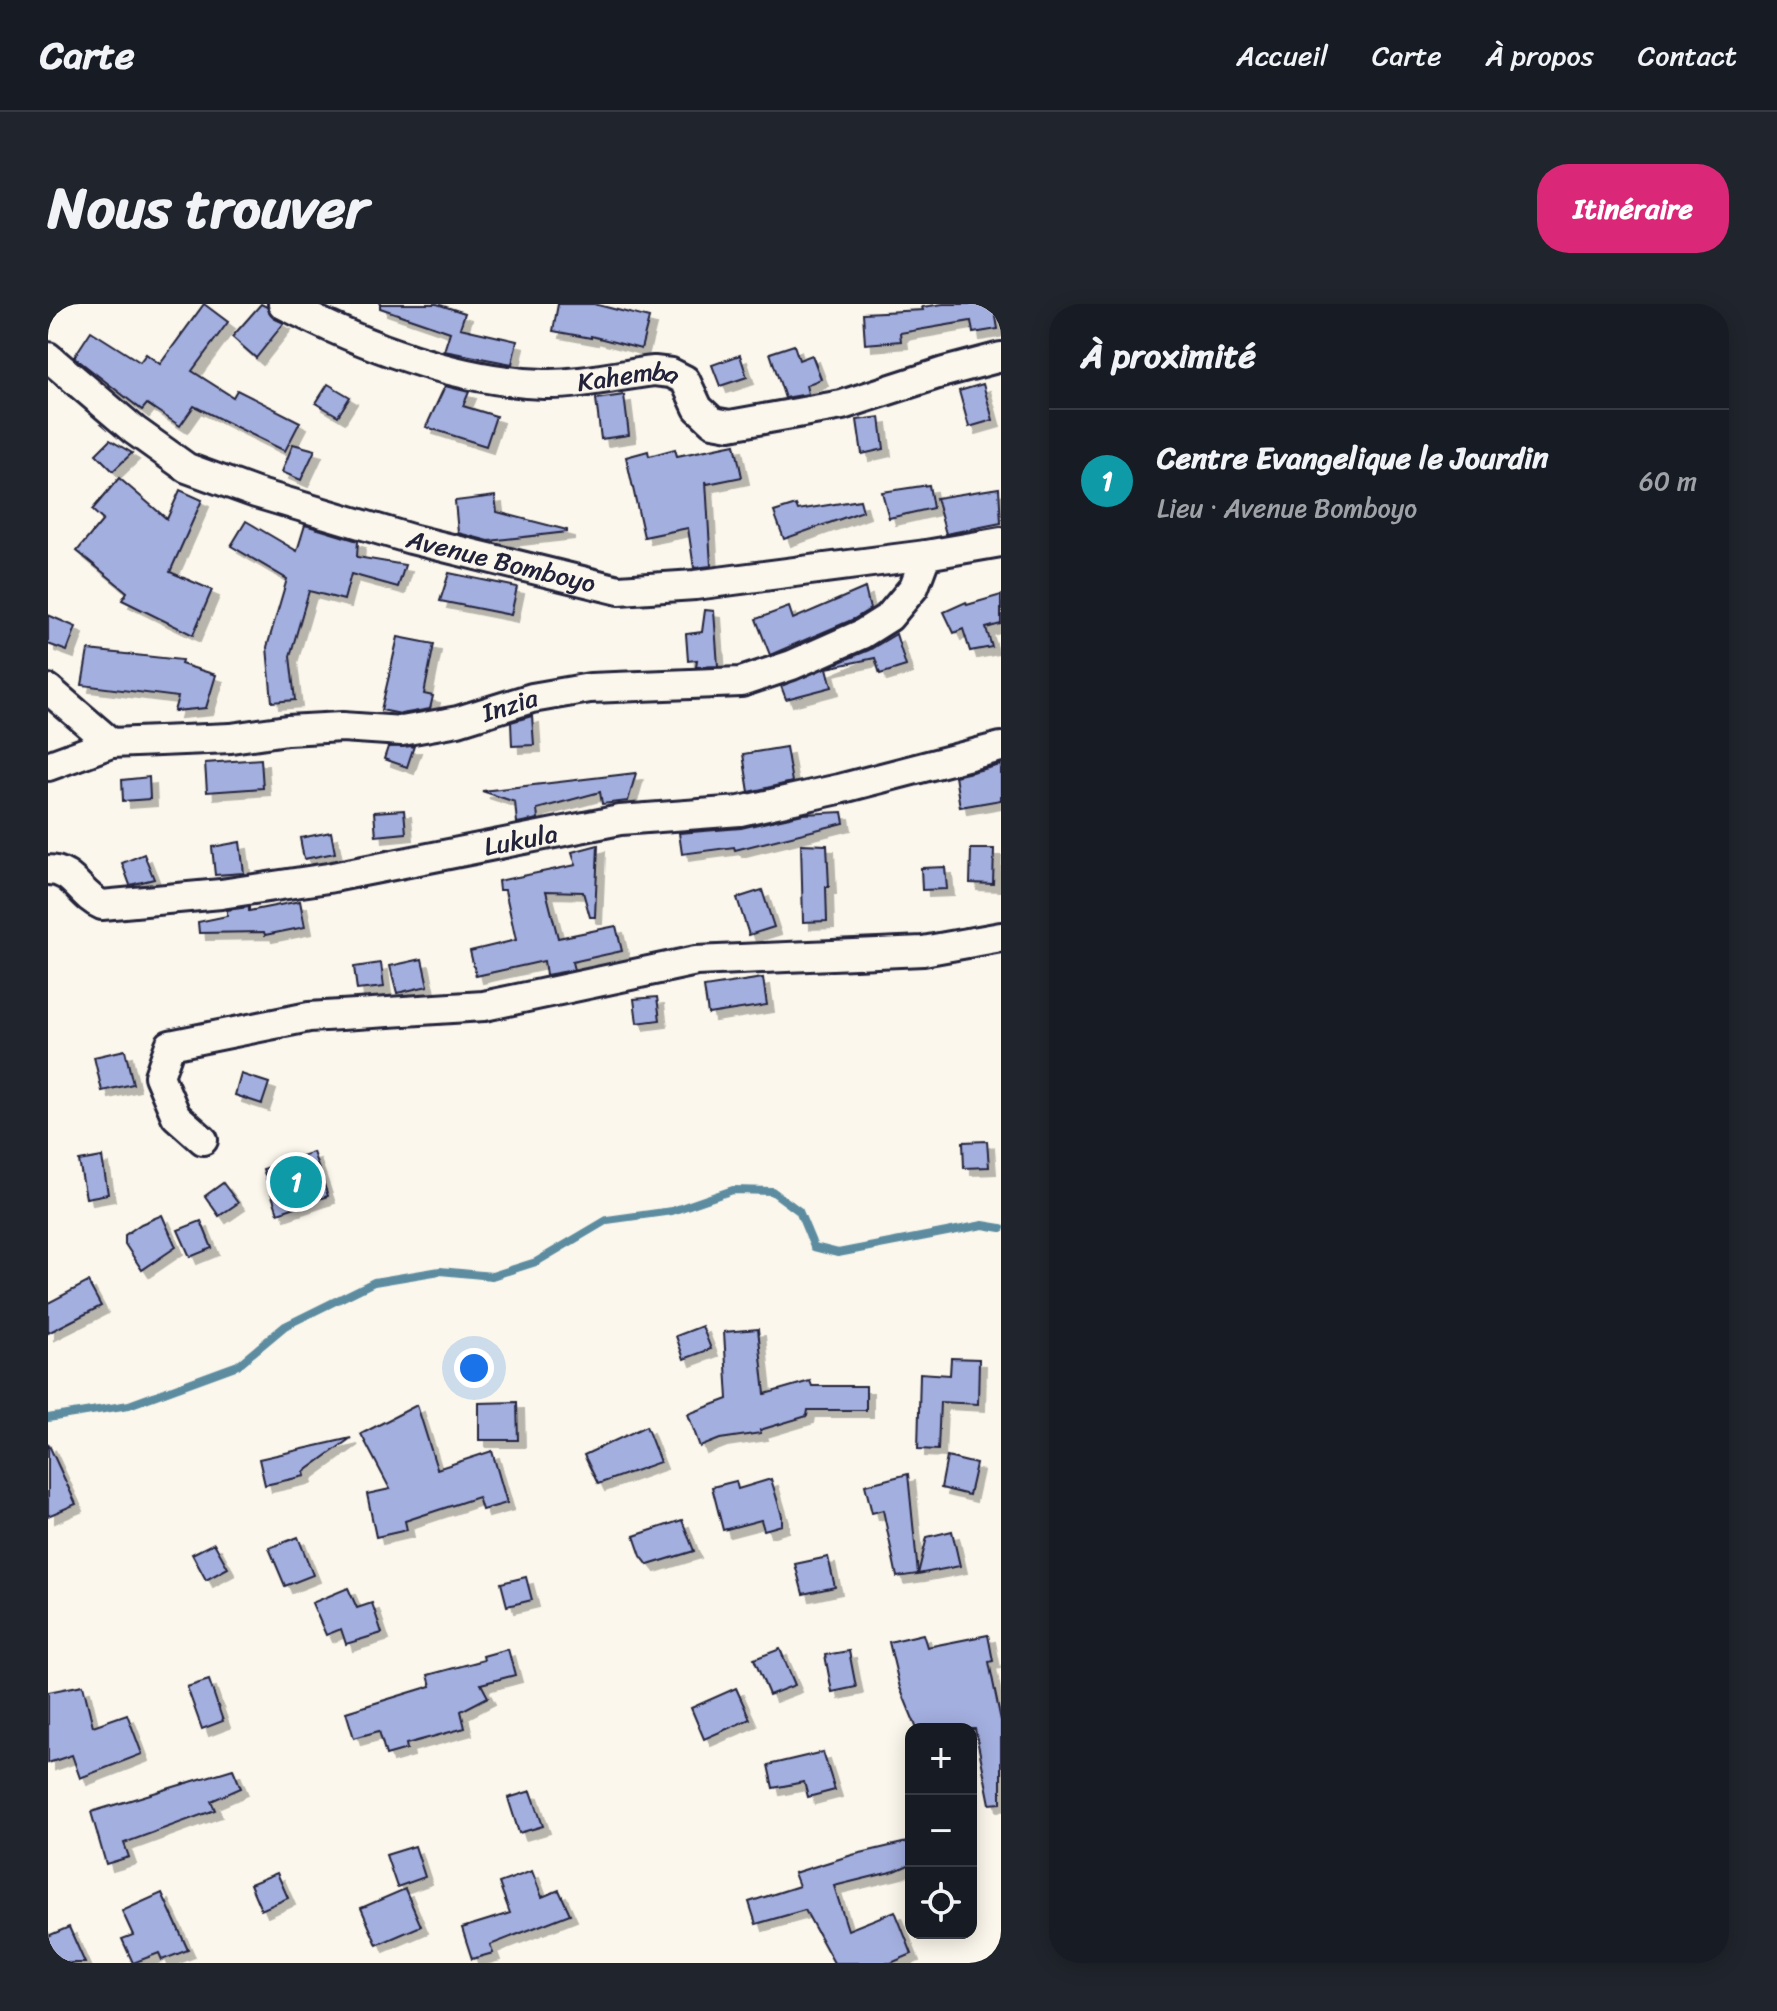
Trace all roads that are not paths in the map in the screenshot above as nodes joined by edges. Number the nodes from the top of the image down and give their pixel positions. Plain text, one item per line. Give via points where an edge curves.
1 (283, 304) edge
2 (48, 357) edge
3 (1001, 357) edge
4 (1001, 542) edge
5 (926, 555) junction
6 (48, 689) edge
7 (111, 743) junction
8 (1001, 747) edge
9 (48, 766) edge
10 (48, 870) edge
11 (1001, 937) edge
12 (203, 1140) dead end

1 - 3 street, Kahemba via 404,355 493,381 548,384 671,373 685,380 698,408 713,422 730,425 842,405
2 - 5 street, Avenue Bomboyo via 187,468 411,539 619,590
4 - 5 street, Avenue Bomboyo
5 - 7 street, Inzia via 914,587 889,617 848,641 741,682 590,688 402,731 315,728
6 - 7 street
7 - 9 street, Inzia
8 - 10 street, Lukula via 740,811 620,820 221,894 102,905 90,900 71,876
11 - 12 street via 923,951 696,961 484,1006 309,1017 170,1045 159,1076 176,1116

